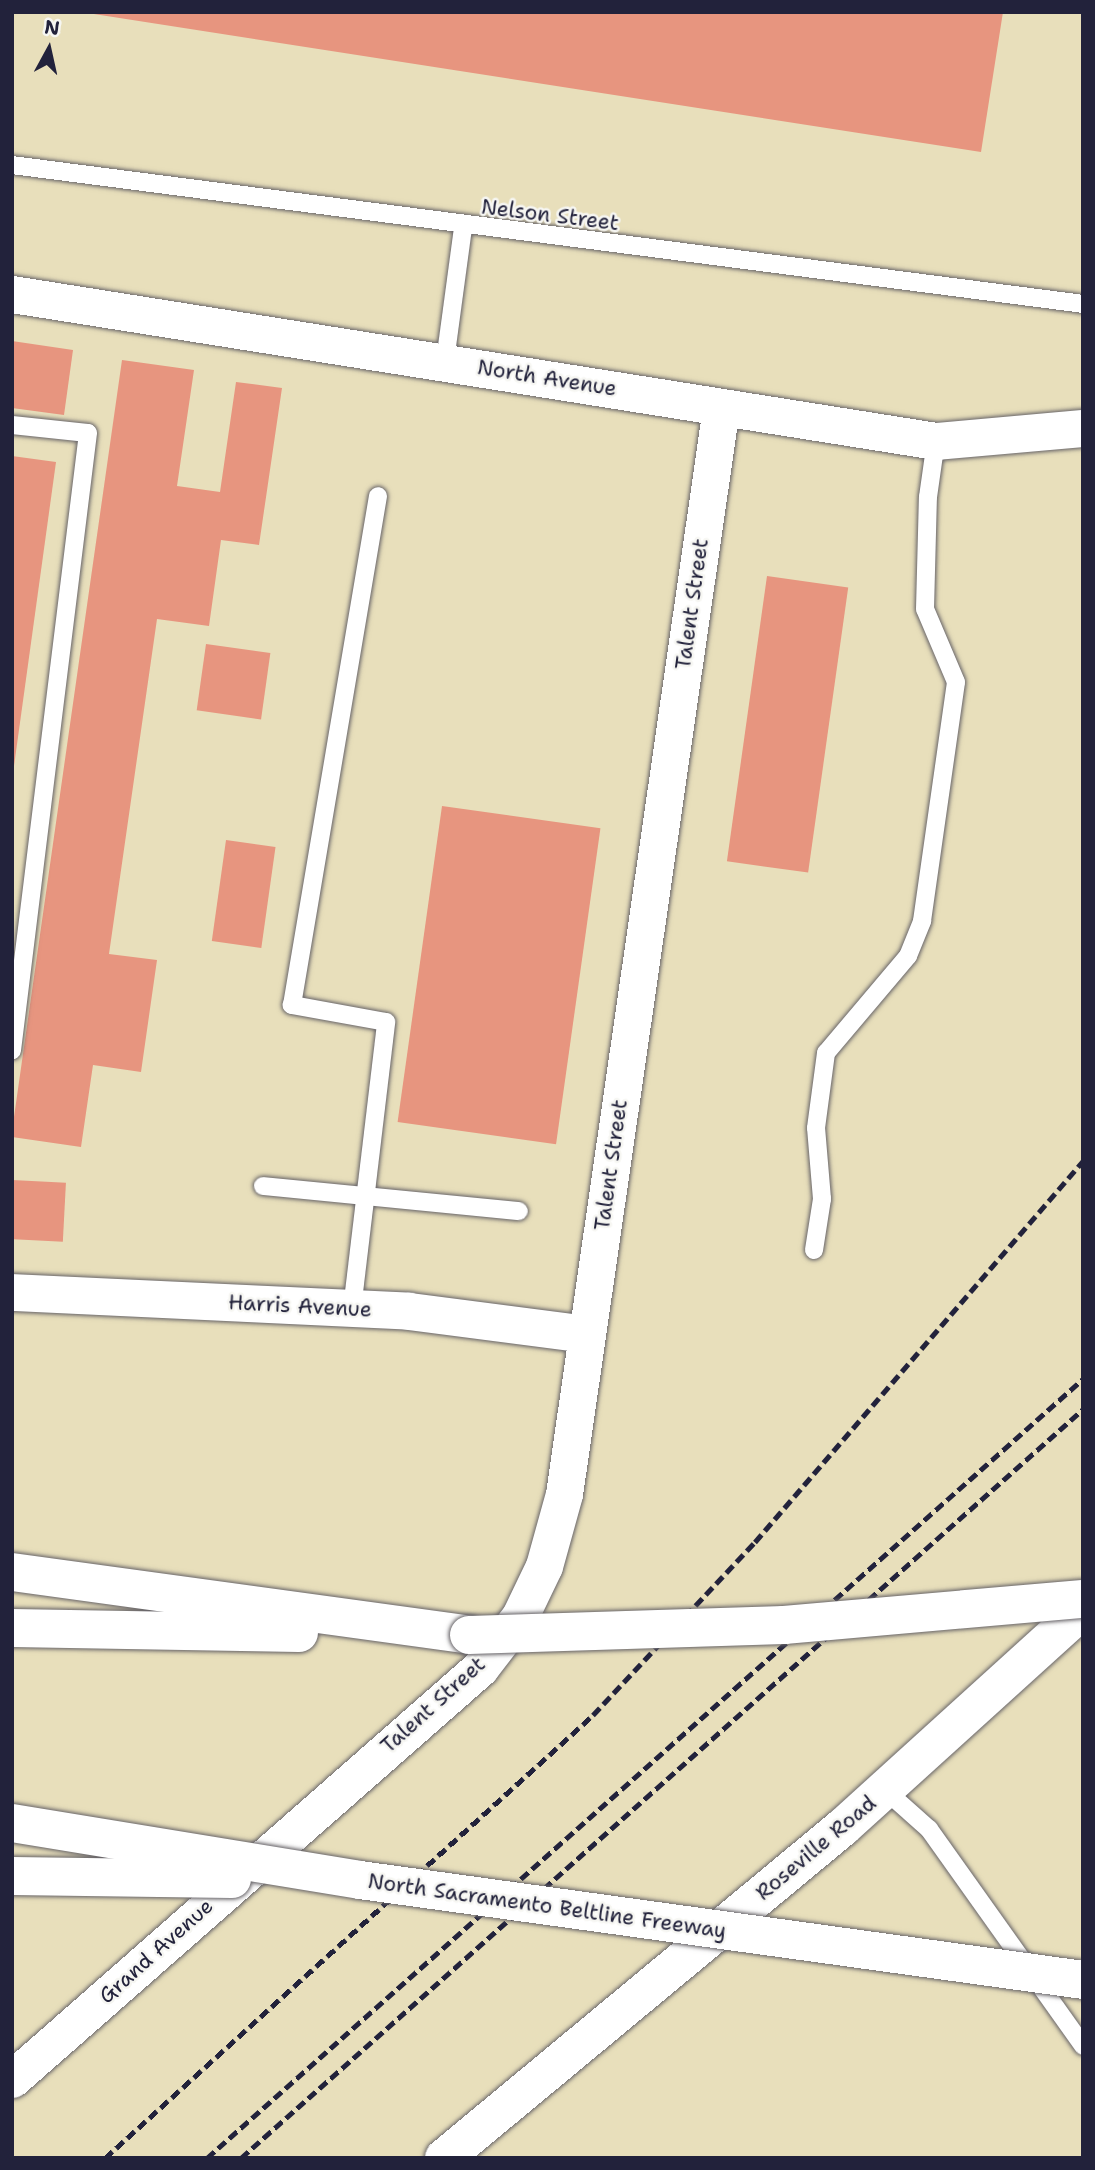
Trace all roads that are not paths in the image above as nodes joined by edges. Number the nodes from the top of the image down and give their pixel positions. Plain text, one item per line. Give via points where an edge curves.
1 (12, 165) edge
2 (463, 226) junction
3 (12, 294) edge
4 (1083, 304) edge
5 (445, 361) junction
6 (721, 407) junction
7 (12, 425) edge
8 (1083, 428) edge
9 (936, 441) junction
10 (378, 496) dead end
11 (19, 942) edge
12 (12, 1050) edge
13 (263, 1186) dead end
14 (365, 1195) junction
15 (519, 1211) dead end
16 (814, 1250) dead end
17 (12, 1292) edge
18 (352, 1308) junction
19 (587, 1334) junction
20 (17, 1573) edge
21 (1083, 1599) edge
22 (1083, 1609) edge
23 (16, 1628) edge
24 (469, 1635) junction
25 (885, 1790) junction
26 (12, 1823) edge
27 (299, 1823) joint
28 (12, 1876) edge
29 (360, 1880) junction
30 (1083, 1980) edge
31 (1083, 2046) edge
32 (12, 2079) edge
33 (444, 2158) edge

1 - 2 lane, Nelson Street
2 - 4 lane, Nelson Street
2 - 5 lane
3 - 5 street, North Avenue
5 - 6 street, North Avenue
6 - 9 street, North Avenue
6 - 19 street, Talent Street
7 - 11 lane via 88,433
8 - 9 street, North Avenue
9 - 16 lane via 928,498 925,609 956,682 922,921 908,956 826,1053 816,1128 822,1199
10 - 14 lane via 292,1005 386,1022
11 - 12 lane
13 - 14 lane
14 - 15 lane
14 - 18 lane
17 - 18 street, Harris Avenue
18 - 19 street, Harris Avenue
19 - 27 street, Talent Street via 555,1534 520,1616 480,1668
20 - 24 main road
21 - 24 main road, bridge via 784,1625
22 - 25 main road, Roseville Road
23 - 24 main road
25 - 31 lane via 929,1829
25 - 33 main road, Roseville Road
26 - 29 main road, North Sacramento Beltline Freeway, bridge
27 - 32 street, Grand Avenue
28 - 29 main road, bridge
29 - 30 main road, North Sacramento Beltline Freeway, bridge

